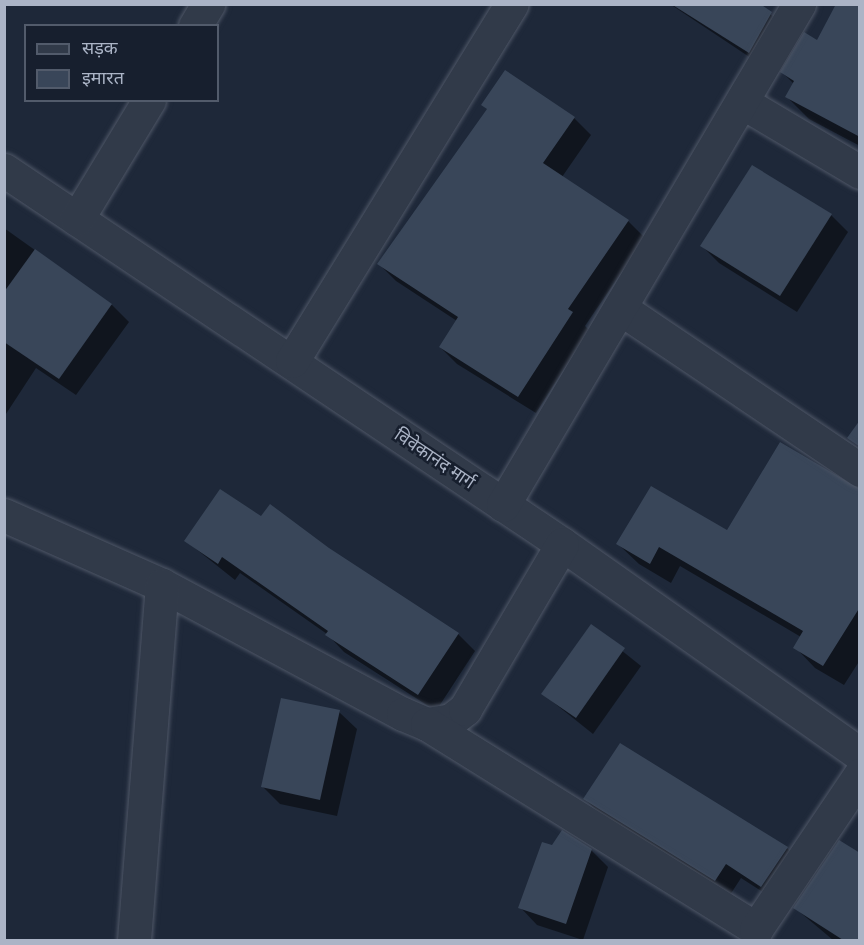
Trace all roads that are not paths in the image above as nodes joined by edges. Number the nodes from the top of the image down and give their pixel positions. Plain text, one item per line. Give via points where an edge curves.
1 (208, 4) edge
2 (512, 4) edge
3 (800, 4) edge
4 (196, 24) edge
5 (148, 102) edge
6 (742, 102) junction
7 (4, 170) edge
8 (860, 172) edge
9 (77, 219) junction
10 (620, 308) junction
11 (292, 361) junction
12 (860, 470) edge
13 (503, 505) junction
14 (4, 515) edge
15 (562, 544) junction
16 (162, 585) junction
17 (428, 724) junction
18 (860, 754) edge
19 (860, 775) edge
20 (135, 940) edge

1 - 4 street
2 - 11 street
3 - 6 street
5 - 9 street
6 - 8 street
6 - 10 street
7 - 9 street, विवेकानंद मार्ग
9 - 11 street, विवेकानंद मार्ग
10 - 12 street
10 - 13 street
11 - 13 street, विवेकानंद मार्ग
13 - 15 street, विवेकानंद मार्ग
14 - 16 street
15 - 17 street via 465,710 451,720
15 - 18 street, विवेकानंद मार्ग
16 - 17 street via 402,714
16 - 20 street
17 - 19 street via 756,929

